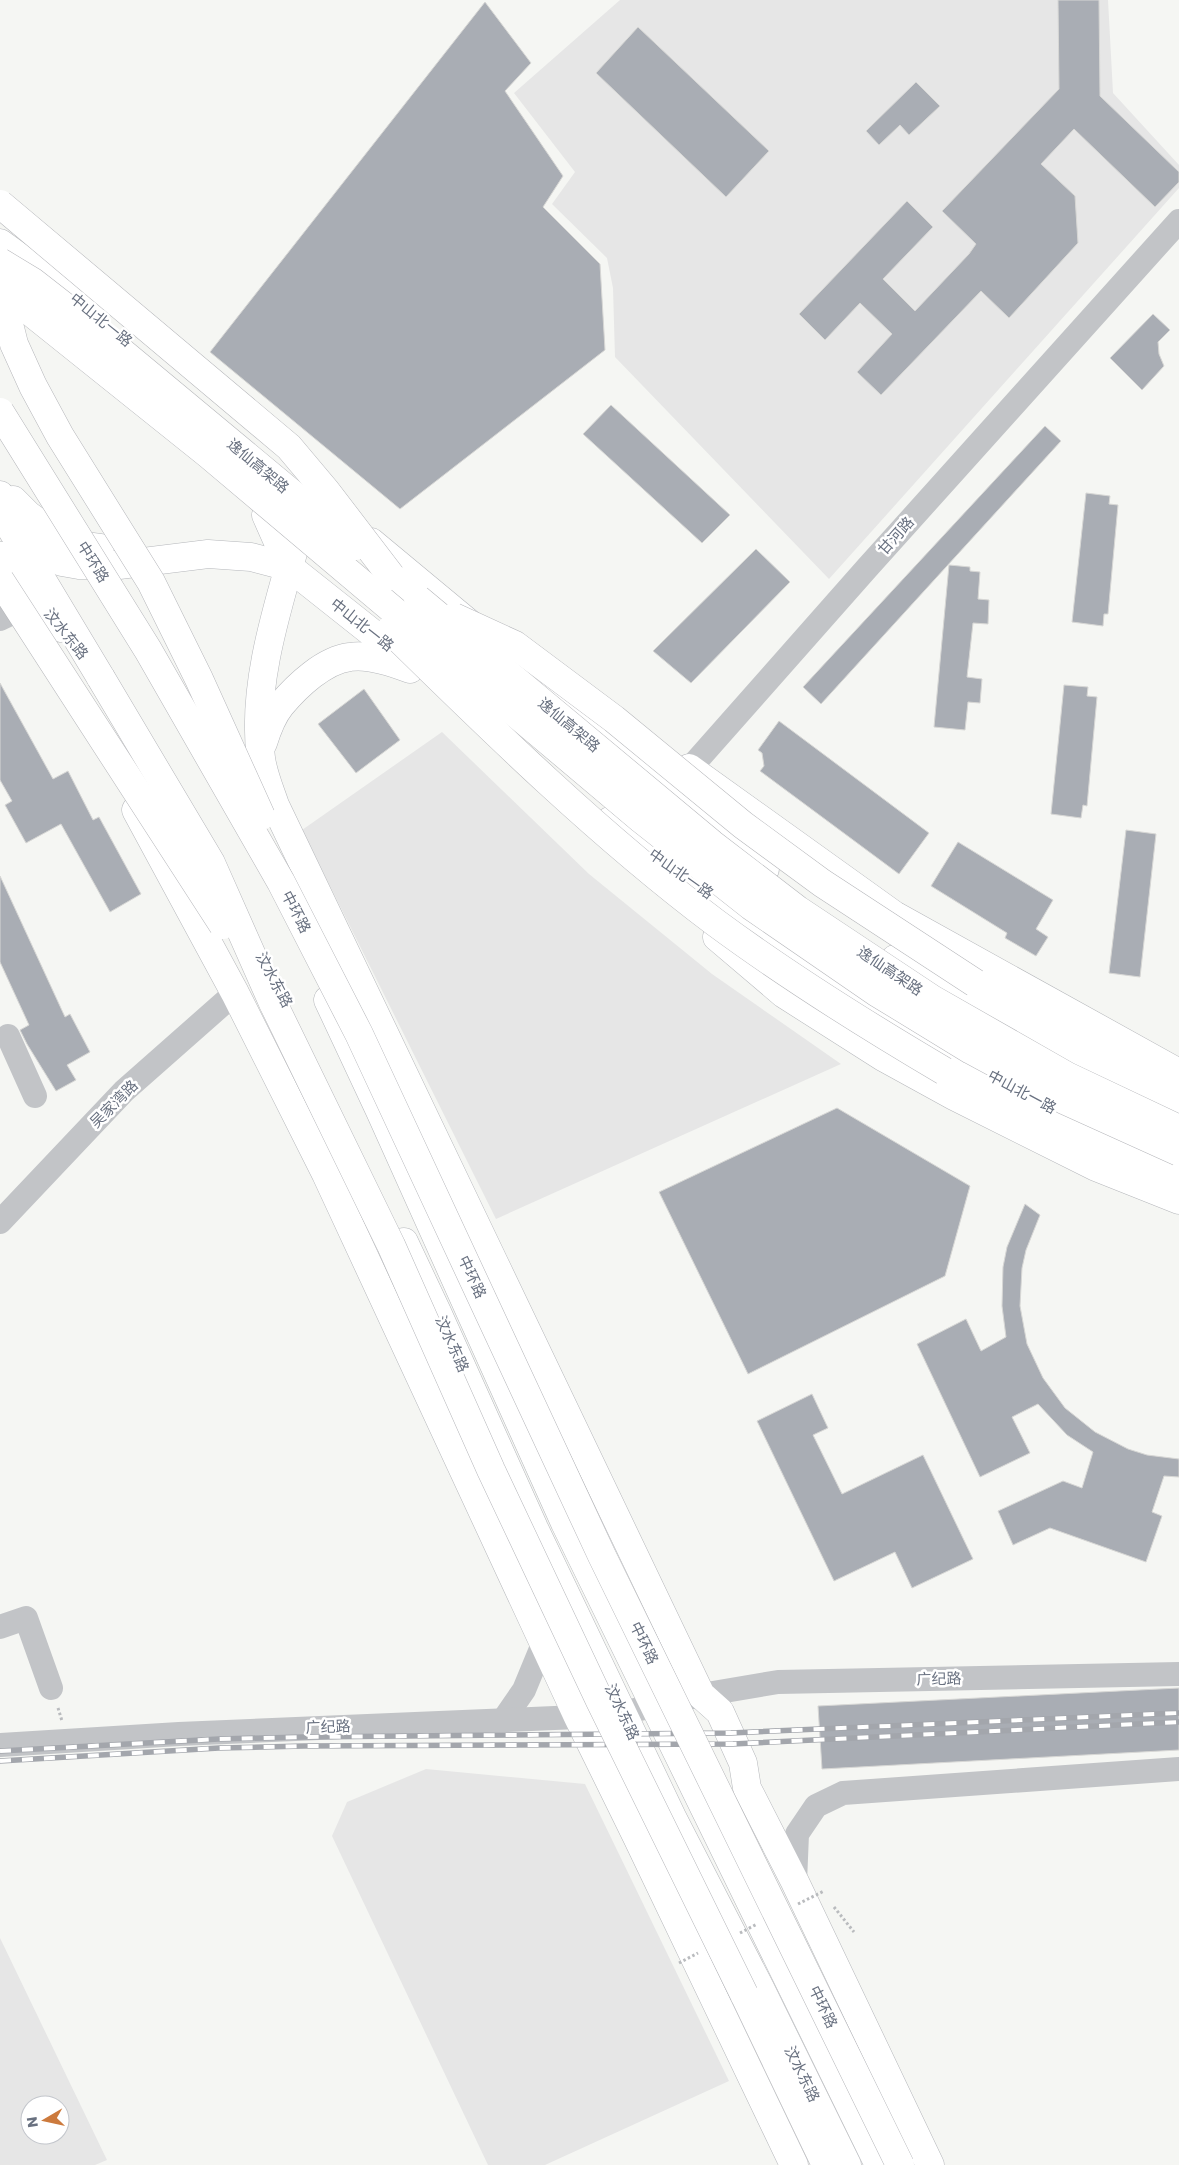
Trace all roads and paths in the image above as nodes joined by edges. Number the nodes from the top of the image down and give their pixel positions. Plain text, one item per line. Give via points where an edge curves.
1 (0, 196) edge
2 (0, 204) edge
3 (0, 210) edge
4 (1179, 221) edge
5 (0, 243) edge
6 (0, 262) edge
7 (36, 268) junction
8 (0, 291) edge
9 (94, 313) junction
10 (0, 412) edge
11 (298, 485) junction
12 (0, 487) edge
13 (0, 496) edge
14 (262, 506) junction
15 (0, 510) edge
16 (338, 516) junction
17 (303, 518) junction
18 (41, 551) junction
19 (208, 554) junction
20 (1, 562) edge
21 (289, 567) junction
22 (391, 576) junction
23 (418, 599) junction
24 (29, 605) junction
25 (0, 619) edge
26 (425, 675) junction
27 (261, 753) junction
28 (630, 756) junction
29 (691, 768) junction
30 (671, 791) junction
31 (629, 850) junction
32 (235, 993) junction
33 (273, 1003) junction
34 (3, 1032) edge
35 (359, 1034) junction
36 (1179, 1073) edge
37 (1179, 1092) edge
38 (35, 1096) dead end
39 (1179, 1112) edge
40 (1179, 1129) edge
41 (1179, 1152) edge
42 (1179, 1169) edge
43 (1179, 1184) edge
44 (1179, 1200) edge
45 (0, 1222) edge
46 (498, 1268) junction
47 (489, 1355) junction
48 (0, 1627) edge
49 (544, 1644) junction
50 (1179, 1674) edge
51 (51, 1688) joint
52 (701, 1695) junction
53 (656, 1706) junction
54 (622, 1713) junction
55 (578, 1717) junction
56 (504, 1719) junction
57 (70, 1741) junction
58 (0, 1745) edge
59 (1179, 1769) edge
60 (822, 1885) dead end
61 (824, 1891) junction
62 (792, 1895) junction
63 (828, 1899) dead end
64 (834, 1906) dead end
65 (764, 1920) dead end
66 (854, 1932) dead end
67 (738, 1933) dead end
68 (704, 1950) dead end
69 (678, 1963) dead end
70 (864, 2135) junction
71 (837, 2161) edge
72 (794, 2165) edge
73 (879, 2165) edge
74 (900, 2165) edge
75 (916, 2165) edge
76 (930, 2165) edge

1 - 9 main road via 43,236
2 - 22 main road, bridge via 289,447
3 - 7 main road
4 - 29 street, 甘河路
5 - 7 main road, 中山北一路
6 - 22 main road, 逸仙高架路, bridge via 33,282 106,339
7 - 9 main road, 中山北一路
8 - 14 main road, 逸仙高架路, bridge via 17,301
8 - 35 main road, bridge via 14,344 33,386 60,436 151,582 199,679
9 - 11 main road, 中山北一路
10 - 35 main road, 中环路, bridge via 148,650 281,882
11 - 16 main road, 中山北一路
11 - 17 main road, 汶水东路
12 - 19 main road, 中山北一路 via 28,515 68,544 116,550
13 - 18 main road, 中山北一路 via 22,532
14 - 17 main road
14 - 21 main road
14 - 41 main road, 逸仙高架路, bridge via 751,906 876,992 971,1050 1064,1100
14 - 43 main road, bridge via 581,812 716,922 865,1025 944,1071 1038,1122 1118,1160
15 - 18 main road
15 - 33 main road, bridge via 211,863
16 - 17 main road
16 - 28 main road, 中山北一路
17 - 21 main road, 汶水东路
18 - 19 main road, 中山北一路 via 62,562 79,565 119,565
19 - 21 main road, 中山北一路 via 251,557
20 - 24 main road, 汶水东路
20 - 33 main road, bridge
20 - 54 main road, 汶水东路 via 80,650 140,729 187,810 305,1038 416,1268
21 - 26 main road, 中山北一路
21 - 27 main road, 汶水东路 via 259,699
22 - 23 main road, 逸仙高架路
23 - 37 main road, bridge via 514,645 614,719 743,825 822,883 975,983
23 - 40 main road, 逸仙高架路, bridge via 712,844 798,910 932,999 1068,1076
24 - 25 street
24 - 32 main road, 汶水东路
26 - 27 main road via 367,657 349,657 333,662 314,674 281,706 270,724
26 - 31 main road, 中山北一路 via 587,803
27 - 46 main road, 汶水东路 via 275,805
27 - 47 main road, 汶水东路 via 259,827 264,864 376,1102
28 - 29 main road
28 - 30 main road, 中山北一路
29 - 30 street, 甘河路
29 - 36 main road via 894,915
30 - 31 street, 甘河路
30 - 39 main road, 中山北一路 via 778,880 916,973 1007,1021 1102,1078
31 - 42 main road, 中山北一路 via 852,995 1019,1092
31 - 44 main road via 784,994 883,1057 954,1096 1096,1167
32 - 45 street, 吴家湾路 via 124,1091
32 - 49 main road, 汶水东路 via 326,1174
33 - 71 main road, bridge via 391,1245 495,1478 612,1726
34 - 38 street
35 - 74 main road, 中环路, bridge via 602,1556
46 - 47 main road
46 - 52 main road, 汶水东路
47 - 53 main road, 汶水东路 via 565,1522
48 - 51 street via 26,1618
49 - 55 main road, 汶水东路
49 - 56 street via 524,1690
50 - 52 street, 广纪路 via 778,1682
51 - 57 path
52 - 53 street, 广纪路
52 - 62 main road, 汶水东路 via 720,1712 743,1763 747,1788
53 - 54 street, 广纪路
53 - 70 main road, 汶水东路
54 - 55 street, 广纪路
54 - 71 main road, 汶水东路 via 672,1819 760,1988
55 - 56 street, 广纪路
55 - 72 main road, 汶水东路
56 - 57 street, 广纪路
57 - 58 street, 广纪路
59 - 62 street via 844,1793 816,1806 797,1834
60 - 61 path
61 - 62 path, bridge
61 - 63 path
62 - 76 main road, 汶水东路
64 - 66 path
65 - 67 path, bridge
68 - 69 path, bridge
70 - 73 main road, 汶水东路
70 - 75 main road

